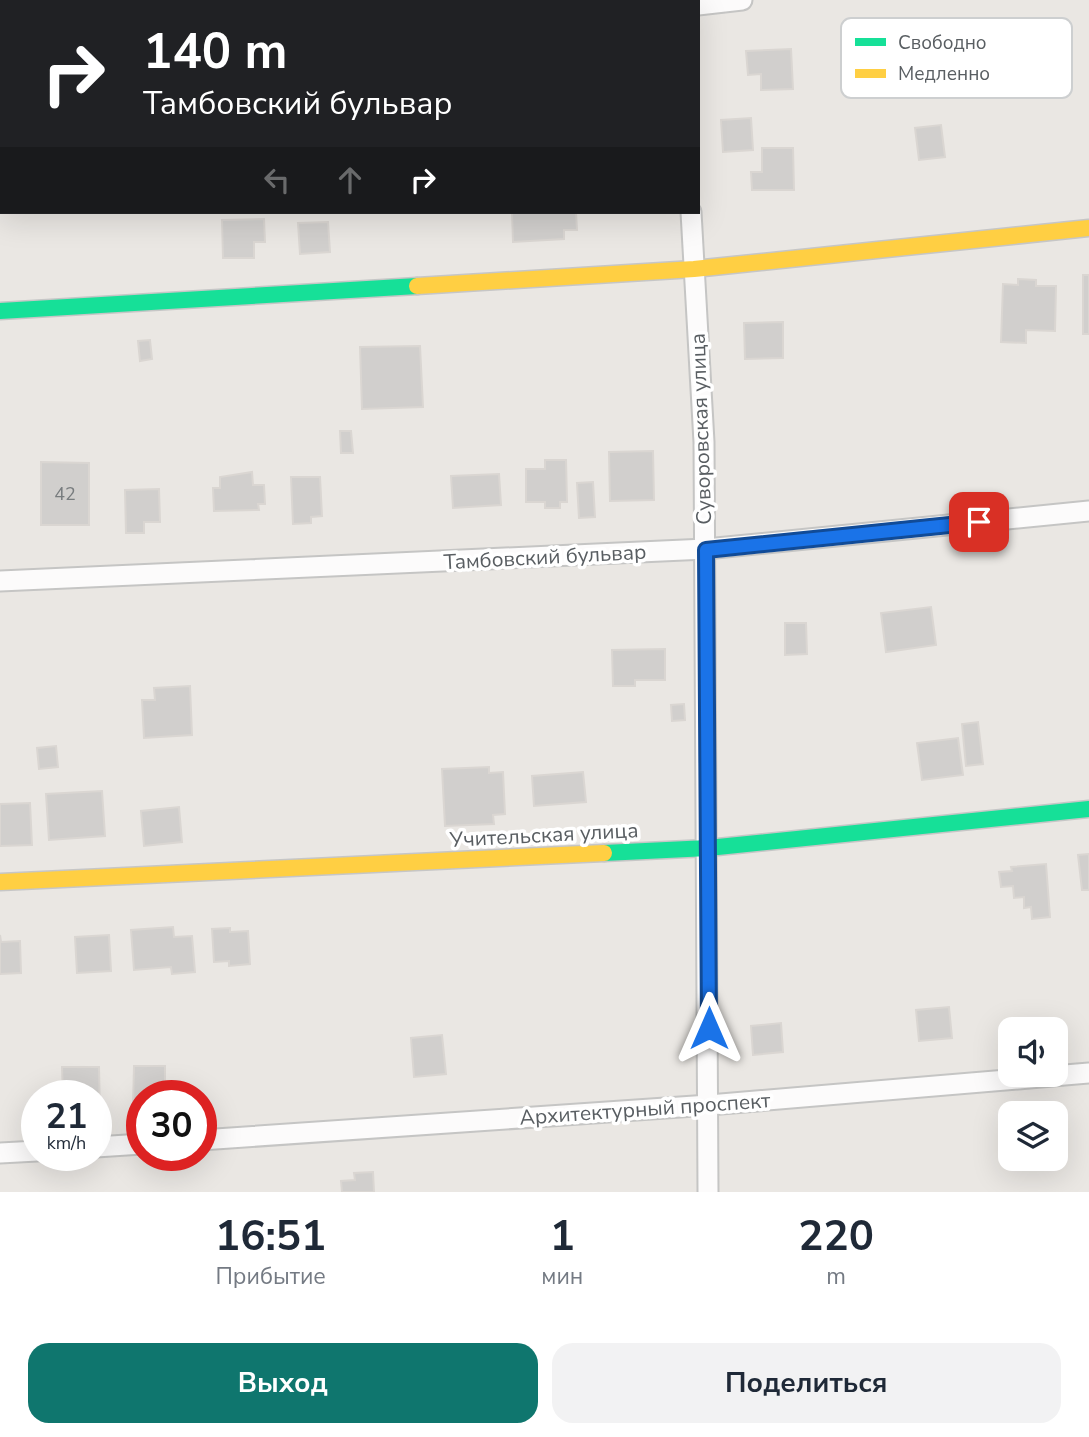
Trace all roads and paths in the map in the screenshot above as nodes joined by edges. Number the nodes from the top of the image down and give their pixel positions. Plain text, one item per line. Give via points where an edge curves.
1 (742, 0) edge
2 (700, 5) edge
3 (691, 214) edge
4 (1089, 228) edge
5 (694, 269) junction
6 (0, 311) edge
7 (1089, 511) edge
8 (706, 550) junction
9 (0, 580) edge
10 (1089, 809) edge
11 (708, 848) junction
12 (0, 882) edge
13 (1089, 1073) edge
14 (709, 1105) junction
15 (217, 1139) edge
16 (21, 1152) edge
17 (0, 1153) edge
18 (708, 1192) edge

1 - 2 street
3 - 5 street, Суворовская улица
4 - 5 street
5 - 6 street
5 - 8 street, Суворовская улица
7 - 8 street, Тамбовский бульвар
8 - 9 street, Тамбовский бульвар
8 - 11 street, Суворовская улица
10 - 11 street, Учительская улица
11 - 12 street, Учительская улица
11 - 14 street, Суворовская улица
13 - 14 street, Архитектурный проспект
14 - 15 street, Архитектурный проспект
14 - 18 street, Суворовская улица
16 - 17 street

